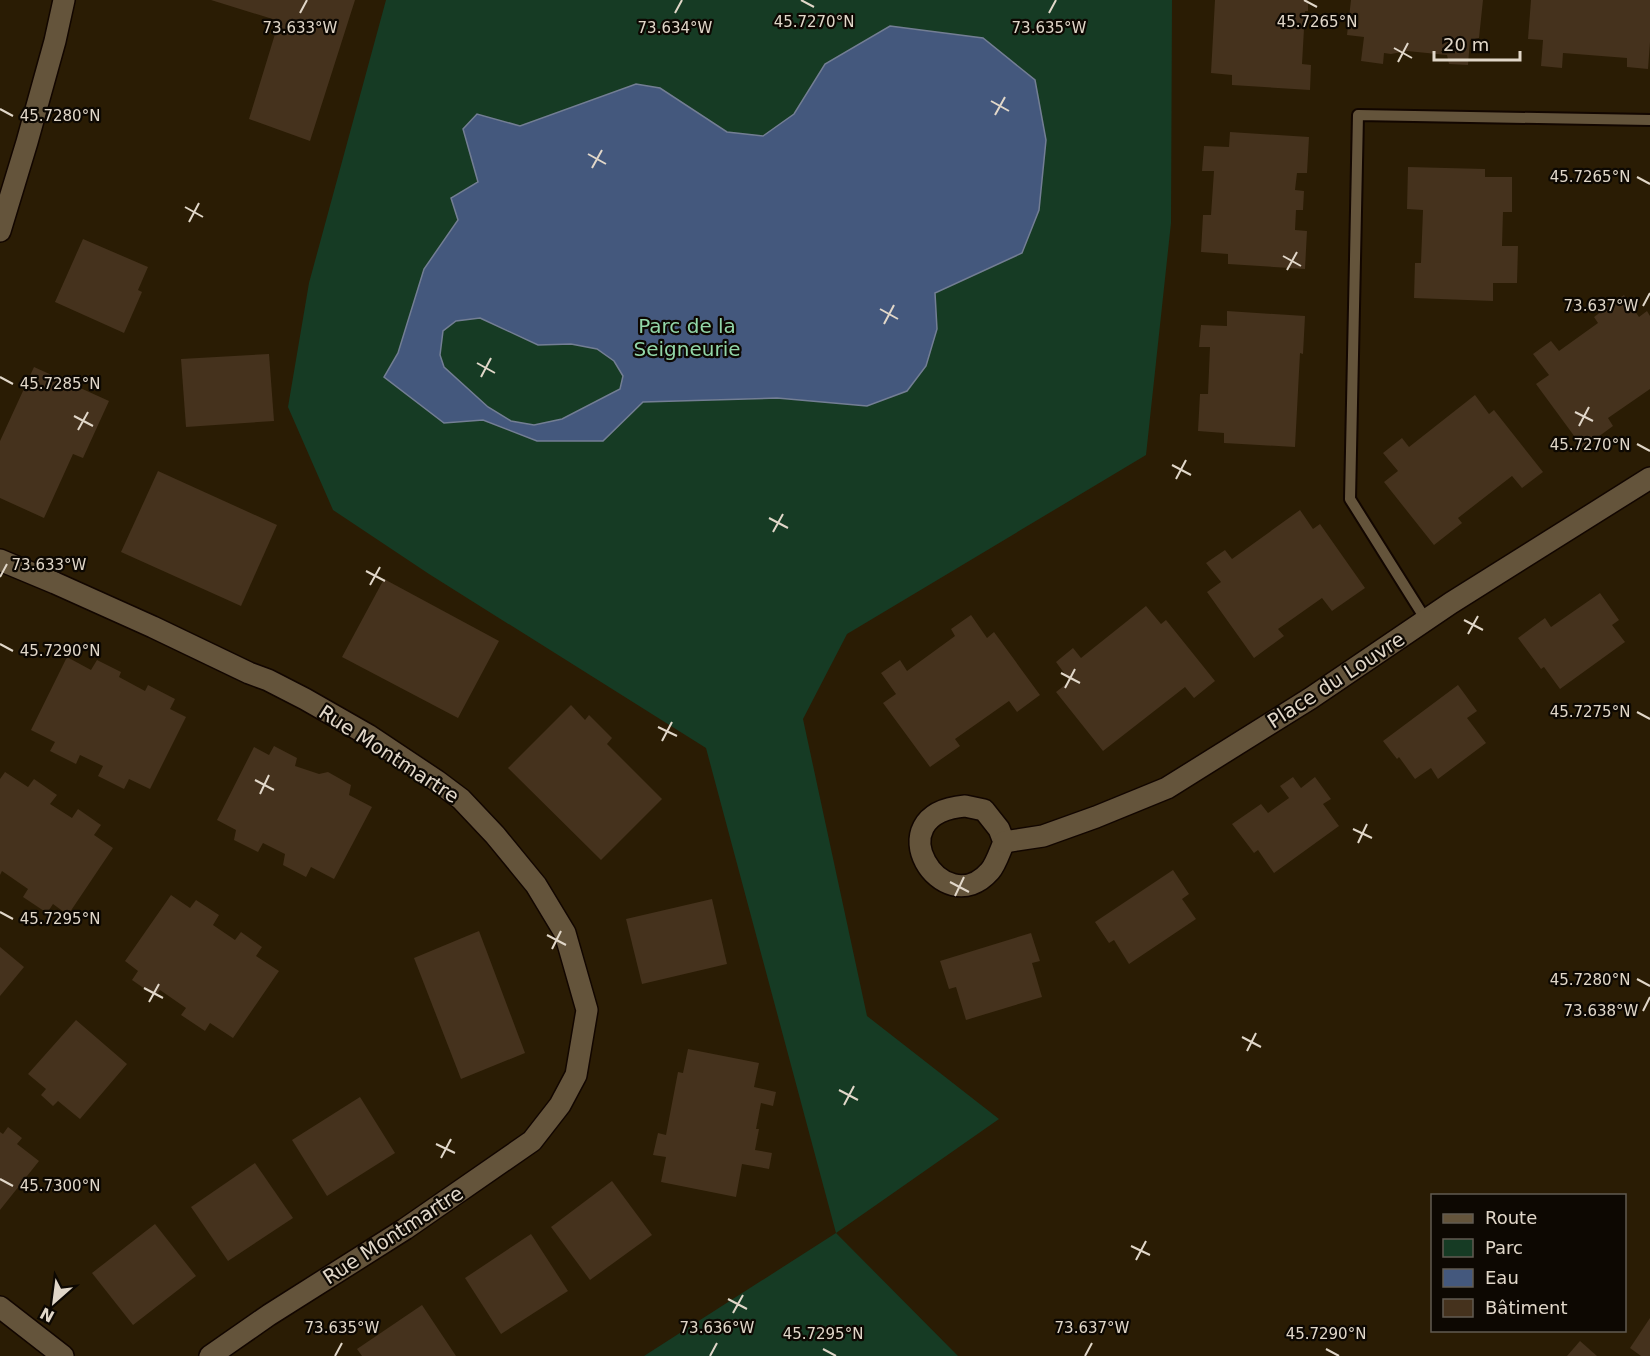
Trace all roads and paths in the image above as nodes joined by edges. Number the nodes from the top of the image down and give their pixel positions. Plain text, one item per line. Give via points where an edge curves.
1 (64, 0) edge
2 (1650, 120) edge
3 (0, 231) edge
4 (1650, 478) edge
5 (0, 560) edge
6 (1426, 620) junction
7 (1004, 842) dead end
8 (0, 1307) edge
9 (63, 1356) edge
10 (210, 1356) edge

1 - 3 street
2 - 6 lane via 1358,115 1350,499
4 - 6 street, Place du Louvre
5 - 10 street, Rue Montmartre via 287,690 368,735 461,799 536,885 565,933 587,1010 576,1075 561,1105 532,1141 405,1230
6 - 7 street, Place du Louvre via 1167,788 1043,836
8 - 9 street

